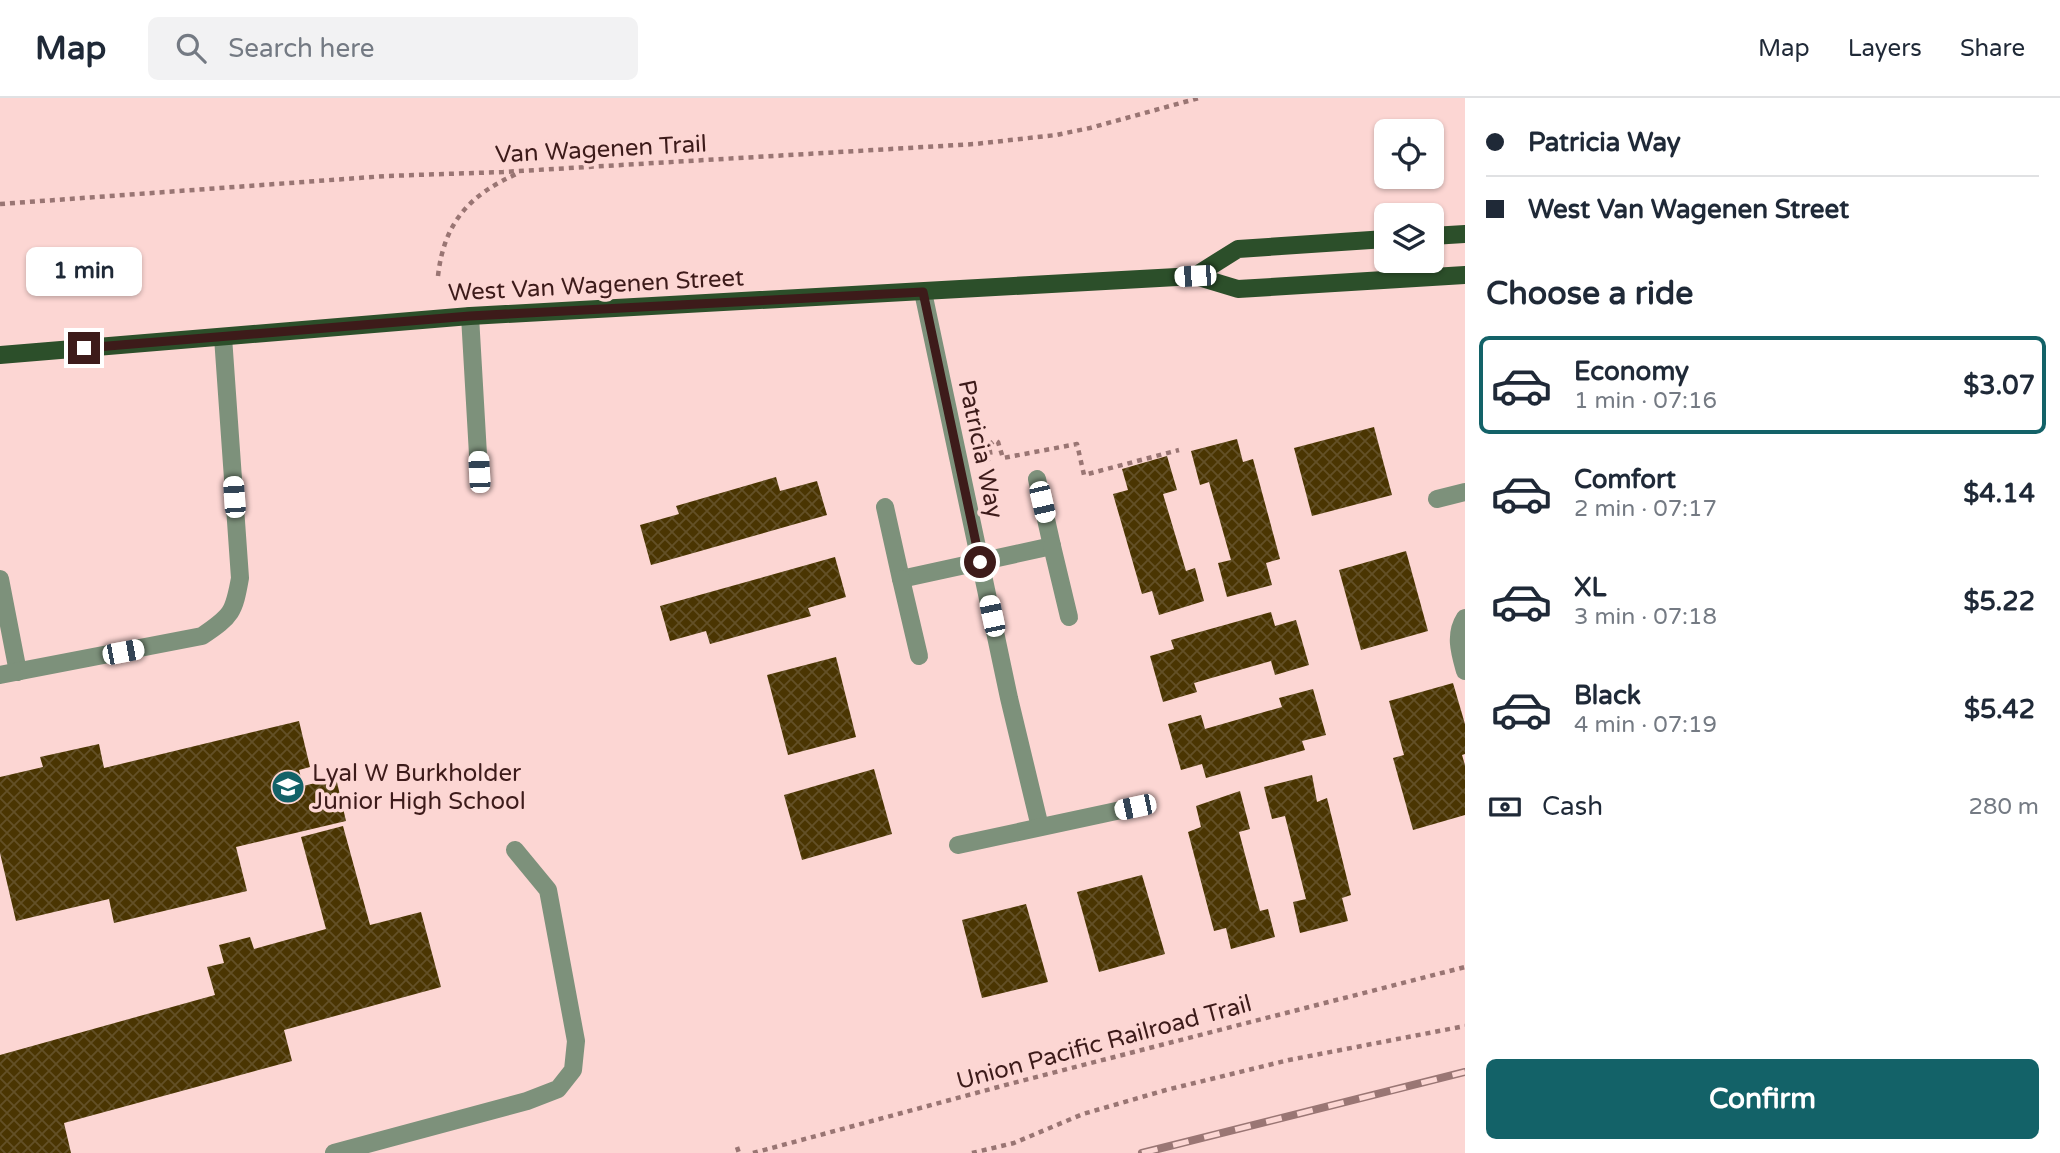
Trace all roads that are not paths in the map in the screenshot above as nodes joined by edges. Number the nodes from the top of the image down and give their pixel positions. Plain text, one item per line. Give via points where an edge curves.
1 (1465, 234) edge
2 (1444, 235) edge
3 (1374, 240) edge
4 (1465, 275) edge
5 (1195, 276) junction
6 (923, 292) junction
7 (470, 316) junction
8 (223, 337) junction
9 (0, 355) edge
10 (479, 472) dead end
11 (1037, 479) dead end
12 (1465, 492) edge
13 (1437, 499) dead end
14 (886, 507) dead end
15 (1052, 546) junction
16 (980, 562) junction
17 (0, 579) edge
18 (901, 579) junction
19 (1069, 617) dead end
20 (1465, 618) edge
21 (919, 656) dead end
22 (1465, 671) edge
23 (9, 673) edge
24 (1135, 807) dead end
25 (1040, 827) junction
26 (958, 845) dead end
27 (515, 850) dead end
28 (334, 1153) edge

1 - 2 main road
3 - 5 main road, West Van Wagenen Street via 1238,249
4 - 5 main road, West Van Wagenen Street via 1238,289
5 - 6 main road, West Van Wagenen Street
6 - 7 main road, West Van Wagenen Street
6 - 16 street, Patricia Way
7 - 8 main road, West Van Wagenen Street
7 - 10 street
8 - 9 main road, West Van Wagenen Street
8 - 23 street via 240,578 235,606 221,624 202,636
11 - 15 street
12 - 13 street
14 - 18 street
15 - 16 street
15 - 19 street
16 - 18 street
16 - 25 street, Patricia Way
17 - 23 street
18 - 21 street
20 - 22 street via 1459,627 1459,647
24 - 25 street
25 - 26 street
27 - 28 street via 548,890 576,1041 573,1070 558,1089 527,1101

